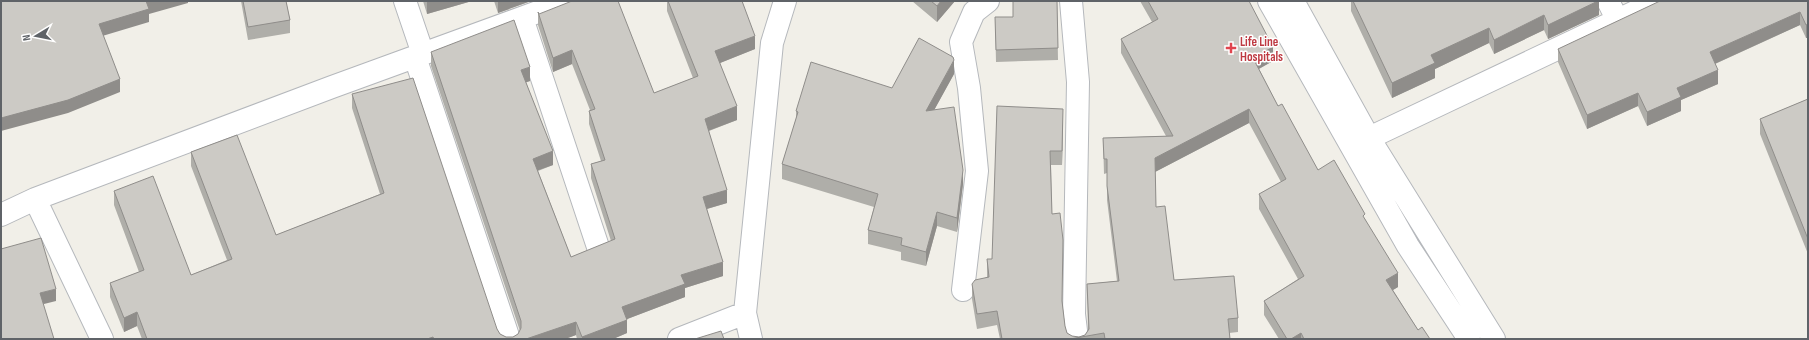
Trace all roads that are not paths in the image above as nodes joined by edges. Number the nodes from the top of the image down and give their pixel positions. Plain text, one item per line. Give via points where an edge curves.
1 (404, 1) edge
2 (568, 1) edge
3 (785, 1) edge
4 (988, 1) edge
5 (1072, 1) edge
6 (1269, 1) edge
7 (1293, 1) edge
8 (1658, 1) edge
9 (1612, 10) edge
10 (522, 18) junction
11 (419, 55) junction
12 (1369, 138) junction
13 (35, 199) junction
14 (1, 215) edge
15 (598, 247) edge
16 (963, 290) dead end
17 (745, 313) junction
18 (102, 339) edge
19 (509, 339) edge
20 (679, 339) edge
21 (751, 339) edge
22 (1077, 339) edge
23 (1469, 339) edge
24 (1494, 339) edge

1 - 11 street
2 - 10 street
3 - 17 street via 772,43
4 - 16 street via 974,12 961,42 969,88 977,171
5 - 22 street via 1078,82 1074,314
6 - 23 street via 1408,246
7 - 12 street
8 - 9 street
9 - 12 street
10 - 11 street
10 - 15 street
11 - 13 street
11 - 19 street
12 - 24 street
13 - 14 street
13 - 18 street
17 - 20 street
17 - 21 street

